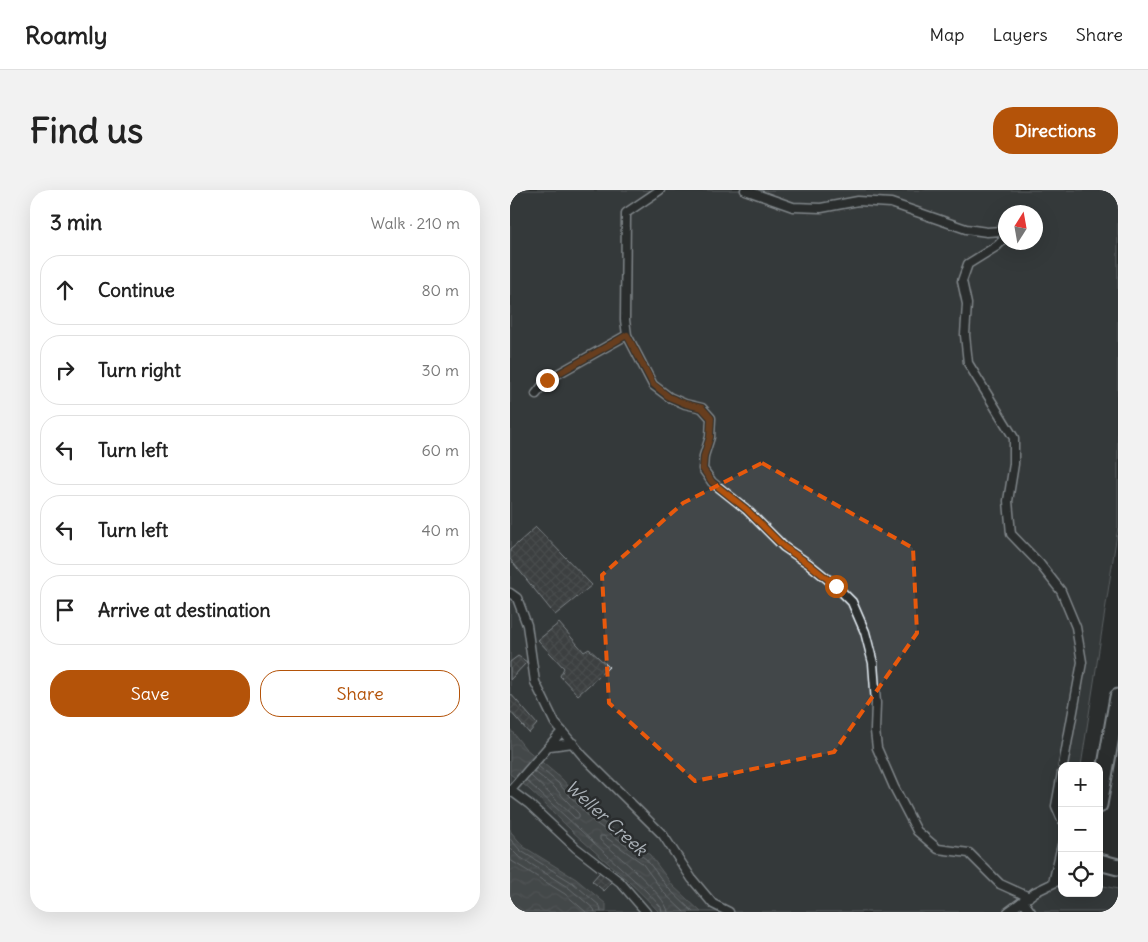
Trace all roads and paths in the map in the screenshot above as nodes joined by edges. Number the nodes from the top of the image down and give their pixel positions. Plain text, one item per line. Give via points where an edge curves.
1 (660, 190) edge
2 (745, 190) edge
3 (627, 335) junction
4 (536, 394) dead end
5 (510, 593) edge
6 (1118, 697) edge
7 (562, 731) junction
8 (572, 743) junction
9 (547, 748) junction
10 (1064, 762) edge
11 (1103, 782) edge
12 (510, 790) edge
13 (1058, 795) edge
14 (1058, 811) edge
15 (1060, 852) edge
16 (1103, 863) edge
17 (1118, 867) edge
18 (1058, 881) edge
19 (1053, 883) junction
20 (1026, 899) junction
21 (646, 912) edge
22 (729, 912) edge
23 (1008, 912) edge
24 (1032, 912) edge

1 - 3 lane via 626,213
2 - 10 lane via 793,207 820,208 858,201 891,203 966,229 1001,231 1004,239 968,264 962,281 967,304 965,335 968,363 1014,438 1008,501 1011,534 1061,591 1076,627 1082,662
3 - 4 lane via 547,380
3 - 20 lane via 653,384 669,397 702,408 711,418 703,469 712,482 852,602 873,662 877,748 917,831 938,849 969,853 1000,884
5 - 7 lane via 517,598 527,625 535,682
6 - 11 street
7 - 8 lane
7 - 9 lane
8 - 9 lane
8 - 22 lane via 663,836 713,904
9 - 12 lane
12 - 21 lane via 620,882
13 - 14 lane
15 - 19 lane
16 - 17 street
18 - 19 lane
19 - 20 lane
20 - 23 lane
20 - 24 lane

